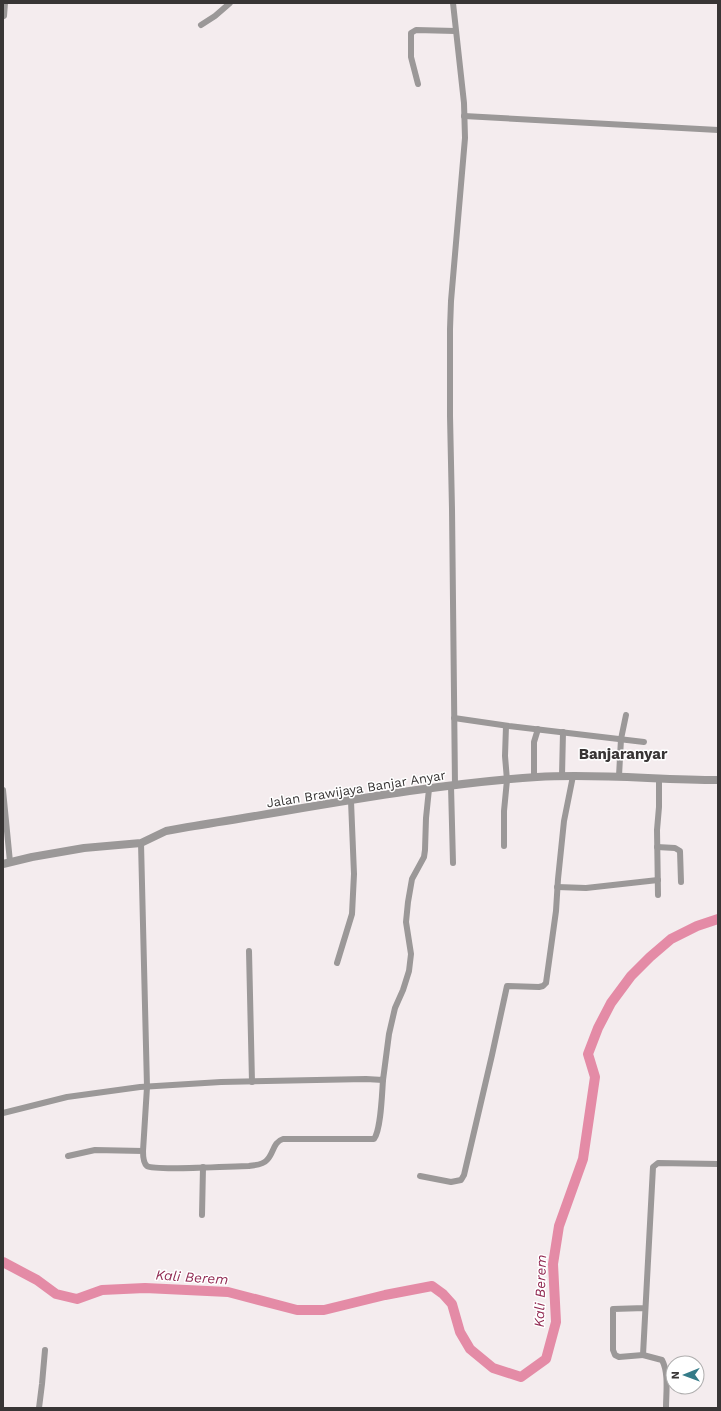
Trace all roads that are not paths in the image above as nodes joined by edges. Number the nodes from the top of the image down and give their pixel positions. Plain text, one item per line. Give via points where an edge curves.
1 (5, 3) edge
2 (230, 3) edge
3 (453, 3) edge
4 (3, 15) edge
5 (201, 25) dead end
6 (455, 31) junction
7 (418, 84) dead end
8 (464, 116) junction
9 (718, 130) edge
10 (626, 715) dead end
11 (454, 718) junction
12 (506, 726) junction
13 (538, 729) junction
14 (563, 732) junction
15 (621, 739) junction
16 (644, 742) dead end
17 (562, 776) junction
18 (573, 776) junction
19 (618, 776) junction
20 (534, 777) junction
21 (659, 779) junction
22 (507, 780) junction
23 (718, 780) edge
24 (453, 786) junction
25 (429, 789) junction
26 (3, 790) edge
27 (351, 800) junction
28 (141, 843) junction
29 (504, 846) dead end
30 (658, 847) junction
31 (7, 863) edge
32 (453, 863) dead end
33 (658, 880) junction
34 (681, 882) dead end
35 (557, 887) junction
36 (658, 895) dead end
37 (249, 951) dead end
38 (337, 963) dead end
39 (383, 1080) junction
40 (252, 1082) junction
41 (147, 1087) junction
42 (3, 1113) edge
43 (143, 1151) junction
44 (68, 1156) dead end
45 (718, 1164) edge
46 (203, 1167) junction
47 (420, 1176) dead end
48 (202, 1215) dead end
49 (645, 1308) junction
50 (45, 1350) dead end
51 (643, 1355) junction
52 (39, 1408) edge
53 (666, 1408) edge

1 - 4 street
2 - 5 street
3 - 6 street
6 - 7 street via 416,30 411,33 411,57
6 - 8 street
8 - 9 street
8 - 11 street via 465,138 450,329
10 - 15 street
11 - 12 street
11 - 24 street
12 - 13 street
12 - 22 street
13 - 14 street
13 - 20 street via 534,742
14 - 15 street
14 - 17 street
15 - 16 street
15 - 19 street
17 - 18 street, Jalan Brawijaya Banjar Anyar
17 - 20 street, Jalan Brawijaya Banjar Anyar
18 - 19 street, Jalan Brawijaya Banjar Anyar
18 - 35 street via 564,821
19 - 21 street, Jalan Brawijaya Banjar Anyar
20 - 22 street, Jalan Brawijaya Banjar Anyar
21 - 23 street, Jalan Brawijaya Banjar Anyar
21 - 30 street
22 - 24 street, Jalan Brawijaya Banjar Anyar
22 - 29 street
24 - 25 street, Jalan Brawijaya Banjar Anyar
24 - 32 street
25 - 27 street, Jalan Brawijaya Banjar Anyar
25 - 39 street via 426,850 412,879 408,902 406,922 411,954 409,970 395,1008
26 - 31 street
27 - 28 street, Jalan Brawijaya Banjar Anyar via 166,831
27 - 38 street via 354,874 352,914
28 - 31 street, Jalan Brawijaya Banjar Anyar via 84,848
28 - 41 street
30 - 33 street
30 - 34 street via 675,848 680,851
33 - 35 street via 586,888
33 - 36 street
35 - 47 street via 546,983 539,987 507,986 464,1174 461,1180 451,1182
37 - 40 street
39 - 40 street
39 - 46 street via 374,1139 282,1139 277,1142 267,1160 261,1164
40 - 41 street
41 - 42 street via 67,1097
41 - 43 street
43 - 44 street via 95,1150
43 - 46 street via 146,1165 166,1168
45 - 49 street via 658,1163 653,1167
46 - 48 street
49 - 51 street
49 - 51 street via 612,1310 615,1355
50 - 52 street
51 - 53 street via 662,1360 664,1363

